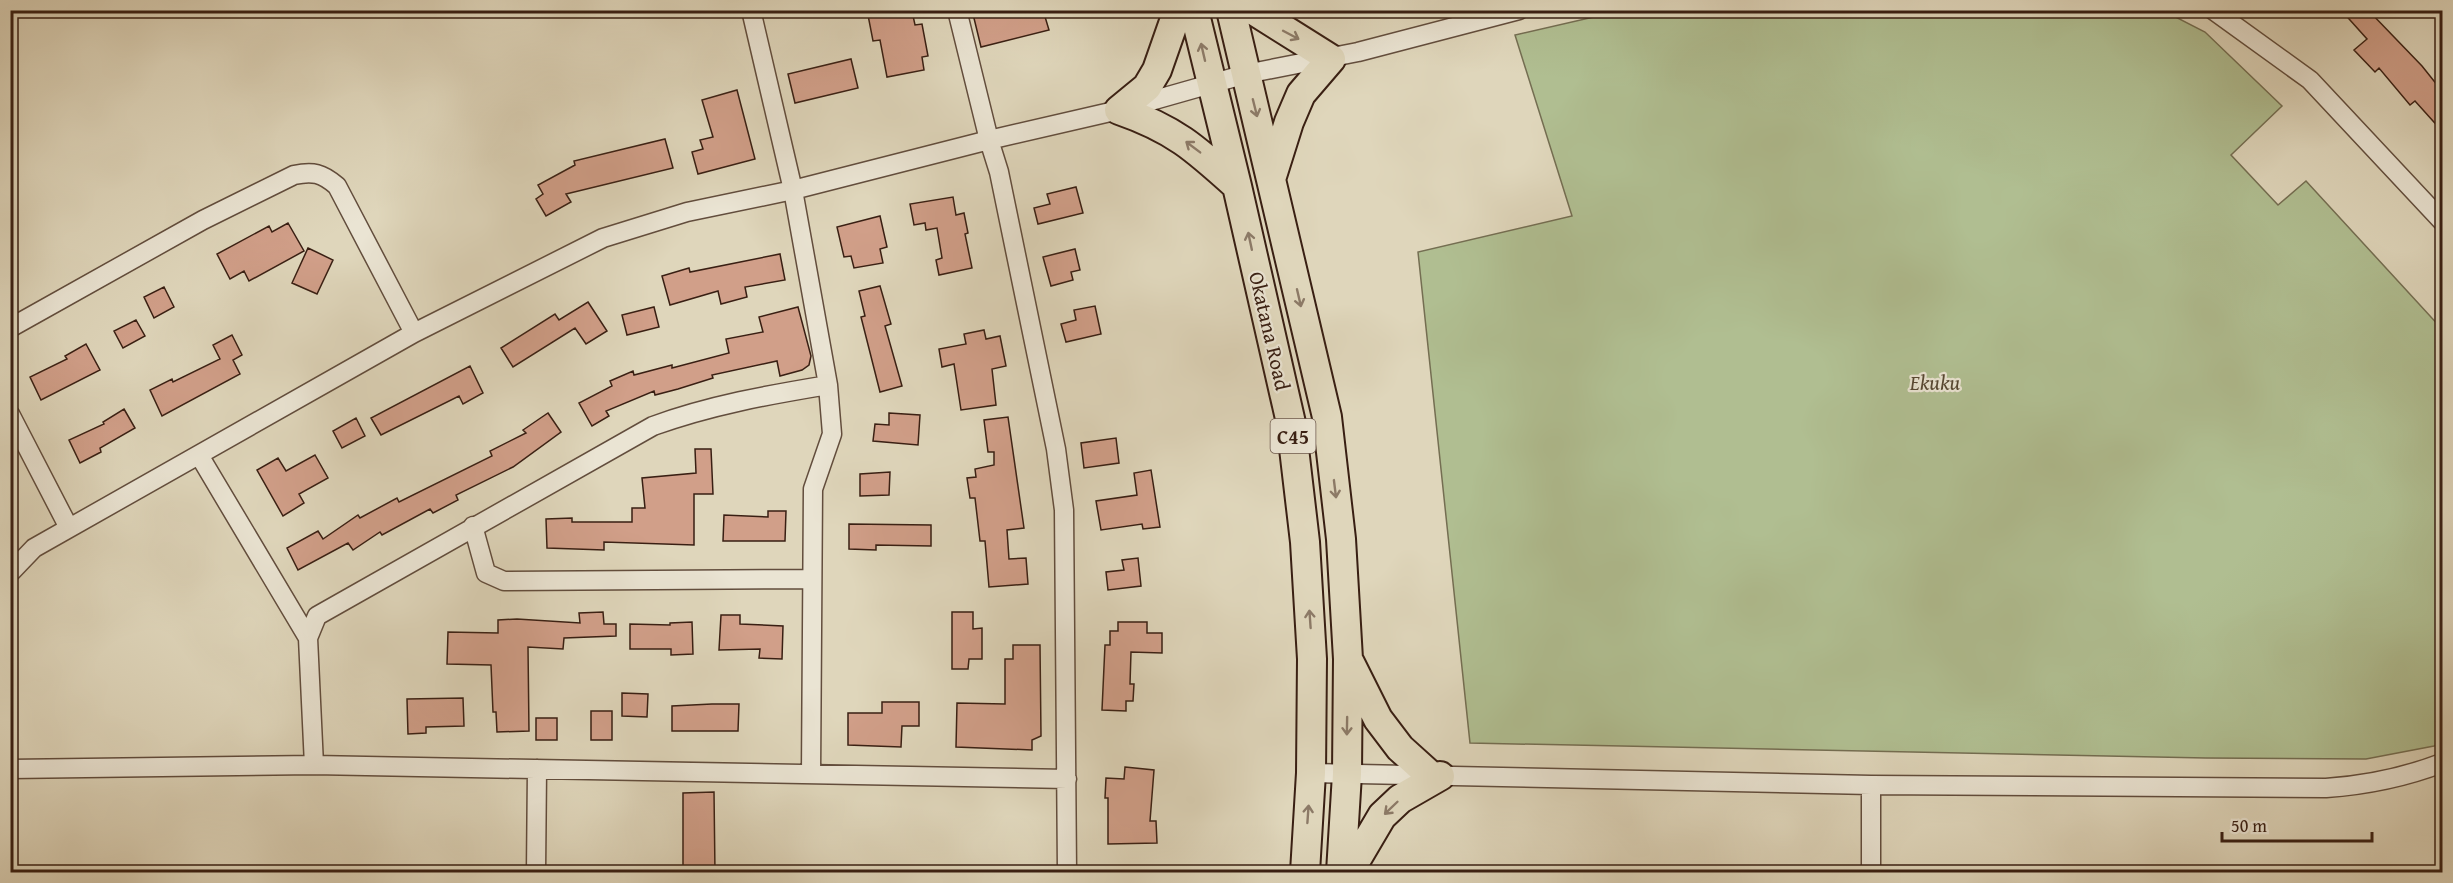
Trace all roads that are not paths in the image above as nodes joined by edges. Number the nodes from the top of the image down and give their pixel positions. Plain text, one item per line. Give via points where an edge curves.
1 (752, 10) edge
2 (957, 10) edge
3 (1178, 10) edge
4 (1194, 10) edge
5 (1231, 10) edge
6 (1253, 10) edge
7 (1519, 10) edge
8 (2213, 10) edge
9 (1468, 16) edge
10 (1331, 58) junction
11 (1246, 74) junction
12 (1211, 83) junction
13 (1119, 110) junction
14 (989, 140) junction
15 (1272, 177) junction
16 (1238, 186) junction
17 (793, 190) junction
18 (2442, 221) edge
19 (10, 328) edge
20 (414, 333) junction
21 (828, 385) junction
22 (10, 414) edge
23 (199, 455) junction
24 (473, 526) junction
25 (69, 528) junction
26 (10, 573) edge
27 (812, 579) junction
28 (308, 638) junction
29 (1348, 659) junction
30 (2442, 763) edge
31 (314, 765) junction
32 (10, 769) edge
33 (537, 769) junction
34 (1311, 773) junction
35 (811, 774) junction
36 (1347, 774) junction
37 (1435, 776) junction
38 (1067, 779) junction
39 (1870, 785) junction
40 (536, 873) edge
41 (1067, 873) edge
42 (1305, 873) edge
43 (1341, 873) edge
44 (1348, 873) edge
45 (1871, 873) edge

1 - 17 street
2 - 14 street
3 - 13 main road via 1147,87
12 -> 4 main road, Okatana Road / C45
5 - 11 main road, Okatana Road / C45
6 -> 10 main road
7 - 9 street
8 - 18 street via 2310,80
9 - 10 street
10 - 11 street
10 - 15 main road via 1301,94
11 - 12 street
11 -> 15 main road, Okatana Road / C45
12 - 13 street
12 - 16 main road, Okatana Road / C45
13 - 14 street
16 -> 13 main road via 1170,130
14 - 17 street
14 - 38 street via 1056,449 1064,510
15 -> 29 main road, Okatana Road / C45 via 1327,417 1341,539
34 -> 16 main road, Okatana Road / C45 via 1312,659 1305,542 1291,423
17 - 20 street via 687,212 603,238
17 - 21 street
19 - 20 street via 203,220 294,175 310,171 324,175 337,186
20 - 23 street
21 - 24 street via 747,398 653,426
21 - 27 street via 832,434 813,489
22 - 25 street
23 - 25 street
23 - 28 street
24 - 27 street via 486,573 504,581
24 - 28 street via 334,604 317,616
25 - 26 street via 34,548
27 - 35 street
28 - 31 street
29 -> 36 main road, Okatana Road / C45
29 - 37 main road via 1378,719 1400,748
30 - 39 street via 2401,779 2326,788
31 - 32 street
31 - 33 street
33 - 35 street
33 - 40 street
34 - 36 street
42 -> 34 main road, Okatana Road / C45
35 - 38 street
36 - 37 street
36 - 43 main road, Okatana Road / C45
37 - 39 street
37 -> 44 main road via 1382,816
38 - 41 street
39 - 45 street

